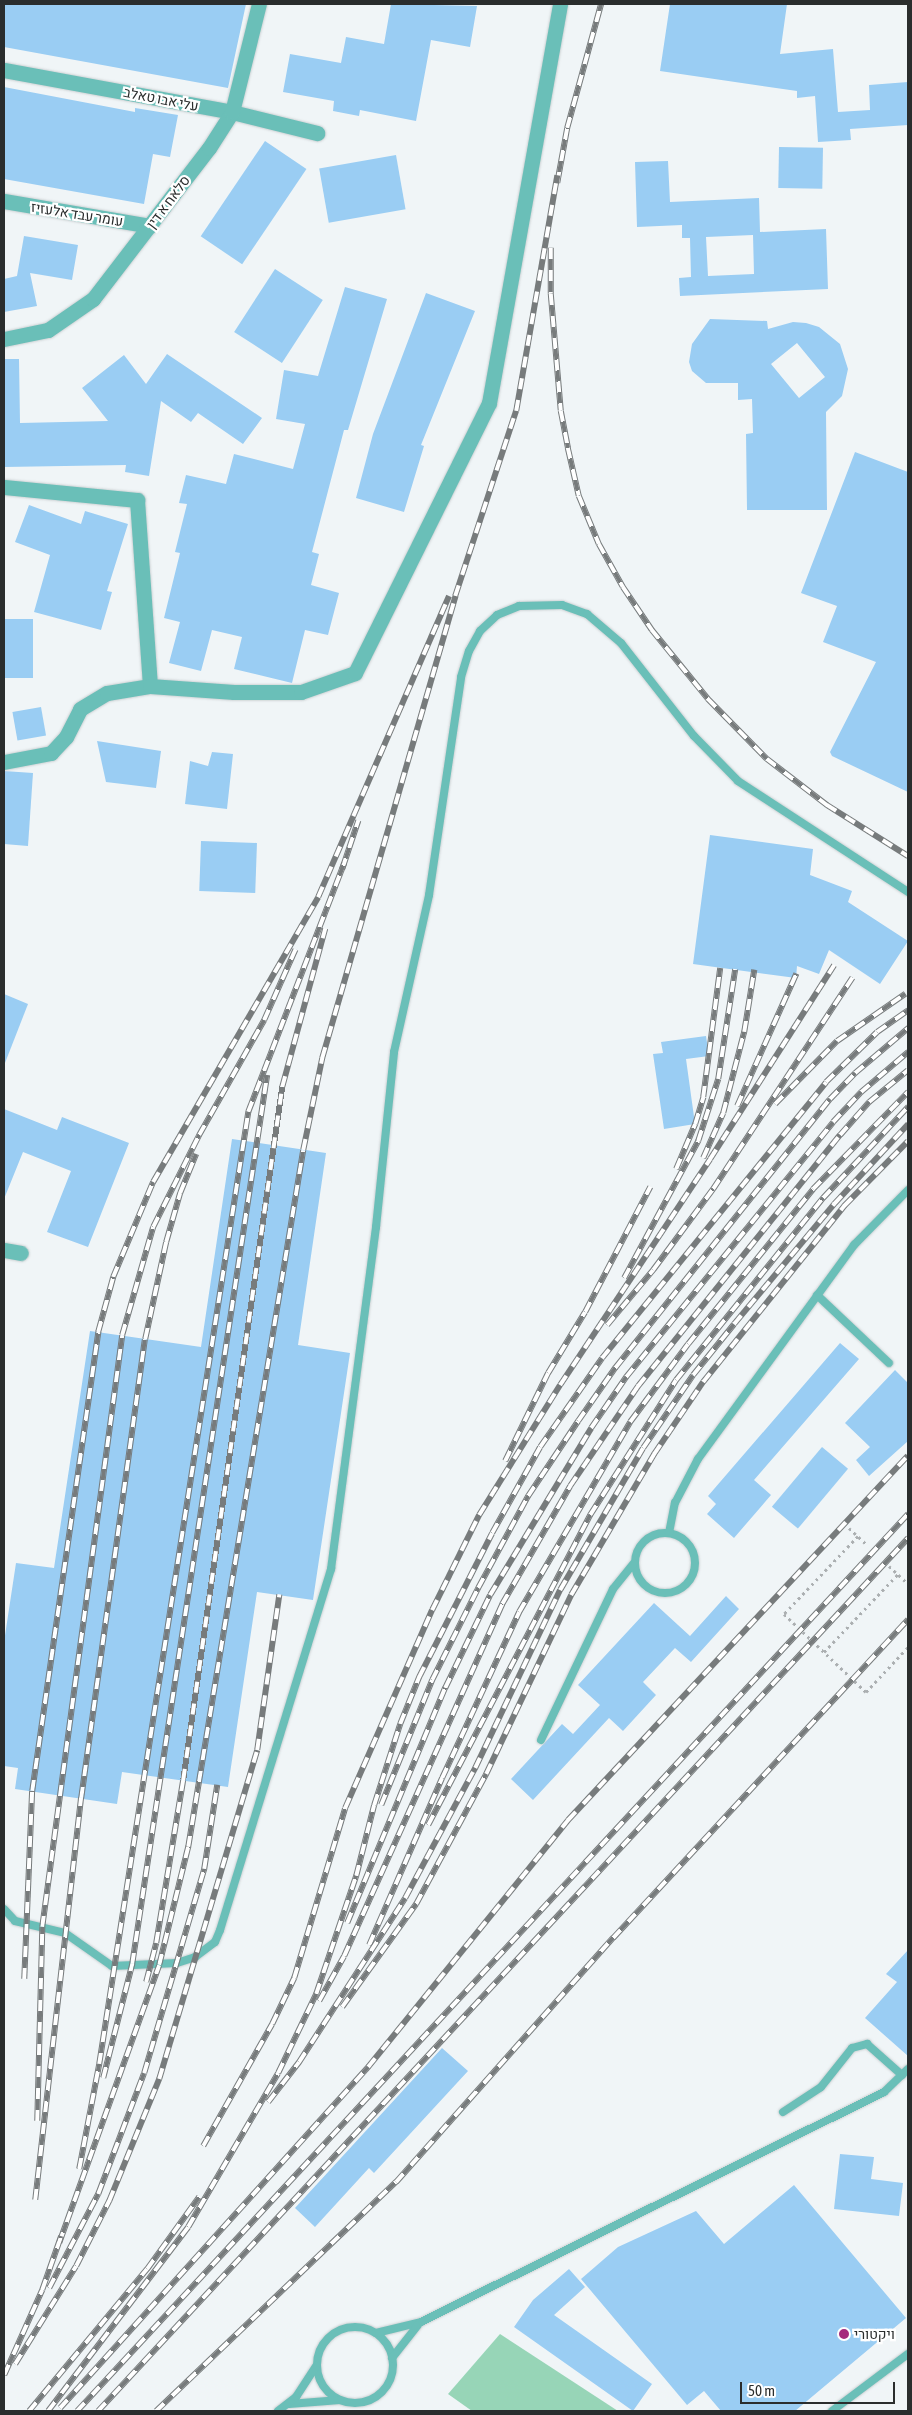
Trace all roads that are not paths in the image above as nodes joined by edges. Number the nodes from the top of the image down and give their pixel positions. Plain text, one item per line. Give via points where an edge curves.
1 (259, 4) edge
2 (560, 4) edge
3 (4, 70) edge
4 (232, 112) junction
5 (317, 133) dead end
6 (4, 201) edge
7 (150, 226) junction
8 (4, 339) edge
9 (4, 487) edge
10 (150, 686) junction
11 (4, 762) edge
12 (908, 892) edge
13 (908, 1190) edge
14 (4, 1250) edge
15 (21, 1253) dead end
16 (818, 1295) junction
17 (890, 1363) dead end
18 (669, 1533) junction
19 (634, 1563) junction
20 (541, 1740) dead end
21 (4, 1909) edge
22 (905, 2072) edge
23 (782, 2112) dead end
24 (422, 2322) junction
25 (376, 2333) junction
26 (908, 2354) edge
27 (392, 2358) junction
28 (316, 2366) junction
29 (341, 2400) junction
30 (290, 2404) junction
31 (278, 2411) edge
32 (832, 2411) edge

1 - 4 street, סלאח א דין
2 - 10 street via 489,403 355,673 301,692 234,692
3 - 4 street, עלי אבו טאלב
4 - 5 street, עלי אבו טאלב
4 - 7 street, סלאח א דין
6 - 7 street, עומר עבד אלעזיז
7 - 8 street, סלאח א דין via 93,299 48,330
9 - 10 street via 137,500
10 - 11 street via 108,692 80,709 66,736 51,753
12 - 21 lane via 738,781 694,736 621,643 587,614 562,605 519,606 497,615 480,631 469,651 461,677 430,895 394,1052 376,1227 331,1569 220,1930 215,1942 195,1957 178,1963 112,1966 65,1933 15,1920
13 - 16 lane via 854,1245
14 - 15 street
16 - 17 lane
16 - 18 lane via 698,1459 675,1503
18 - 19 lane via 660,1533 642,1543
18 - 19 lane via 687,1542 693,1551 695,1569 684,1587 667,1593 647,1588 636,1573
19 - 20 lane via 614,1589
22 - 23 lane via 867,2044 852,2048 821,2087
22 - 24 lane via 884,2092
24 - 25 lane
24 - 27 lane via 404,2339
25 - 27 lane
25 - 28 lane via 365,2328 341,2329 323,2343
26 - 32 lane
27 - 29 lane via 389,2381 379,2394 364,2402
28 - 29 lane via 324,2387
28 - 30 lane
29 - 30 lane
30 - 31 lane

